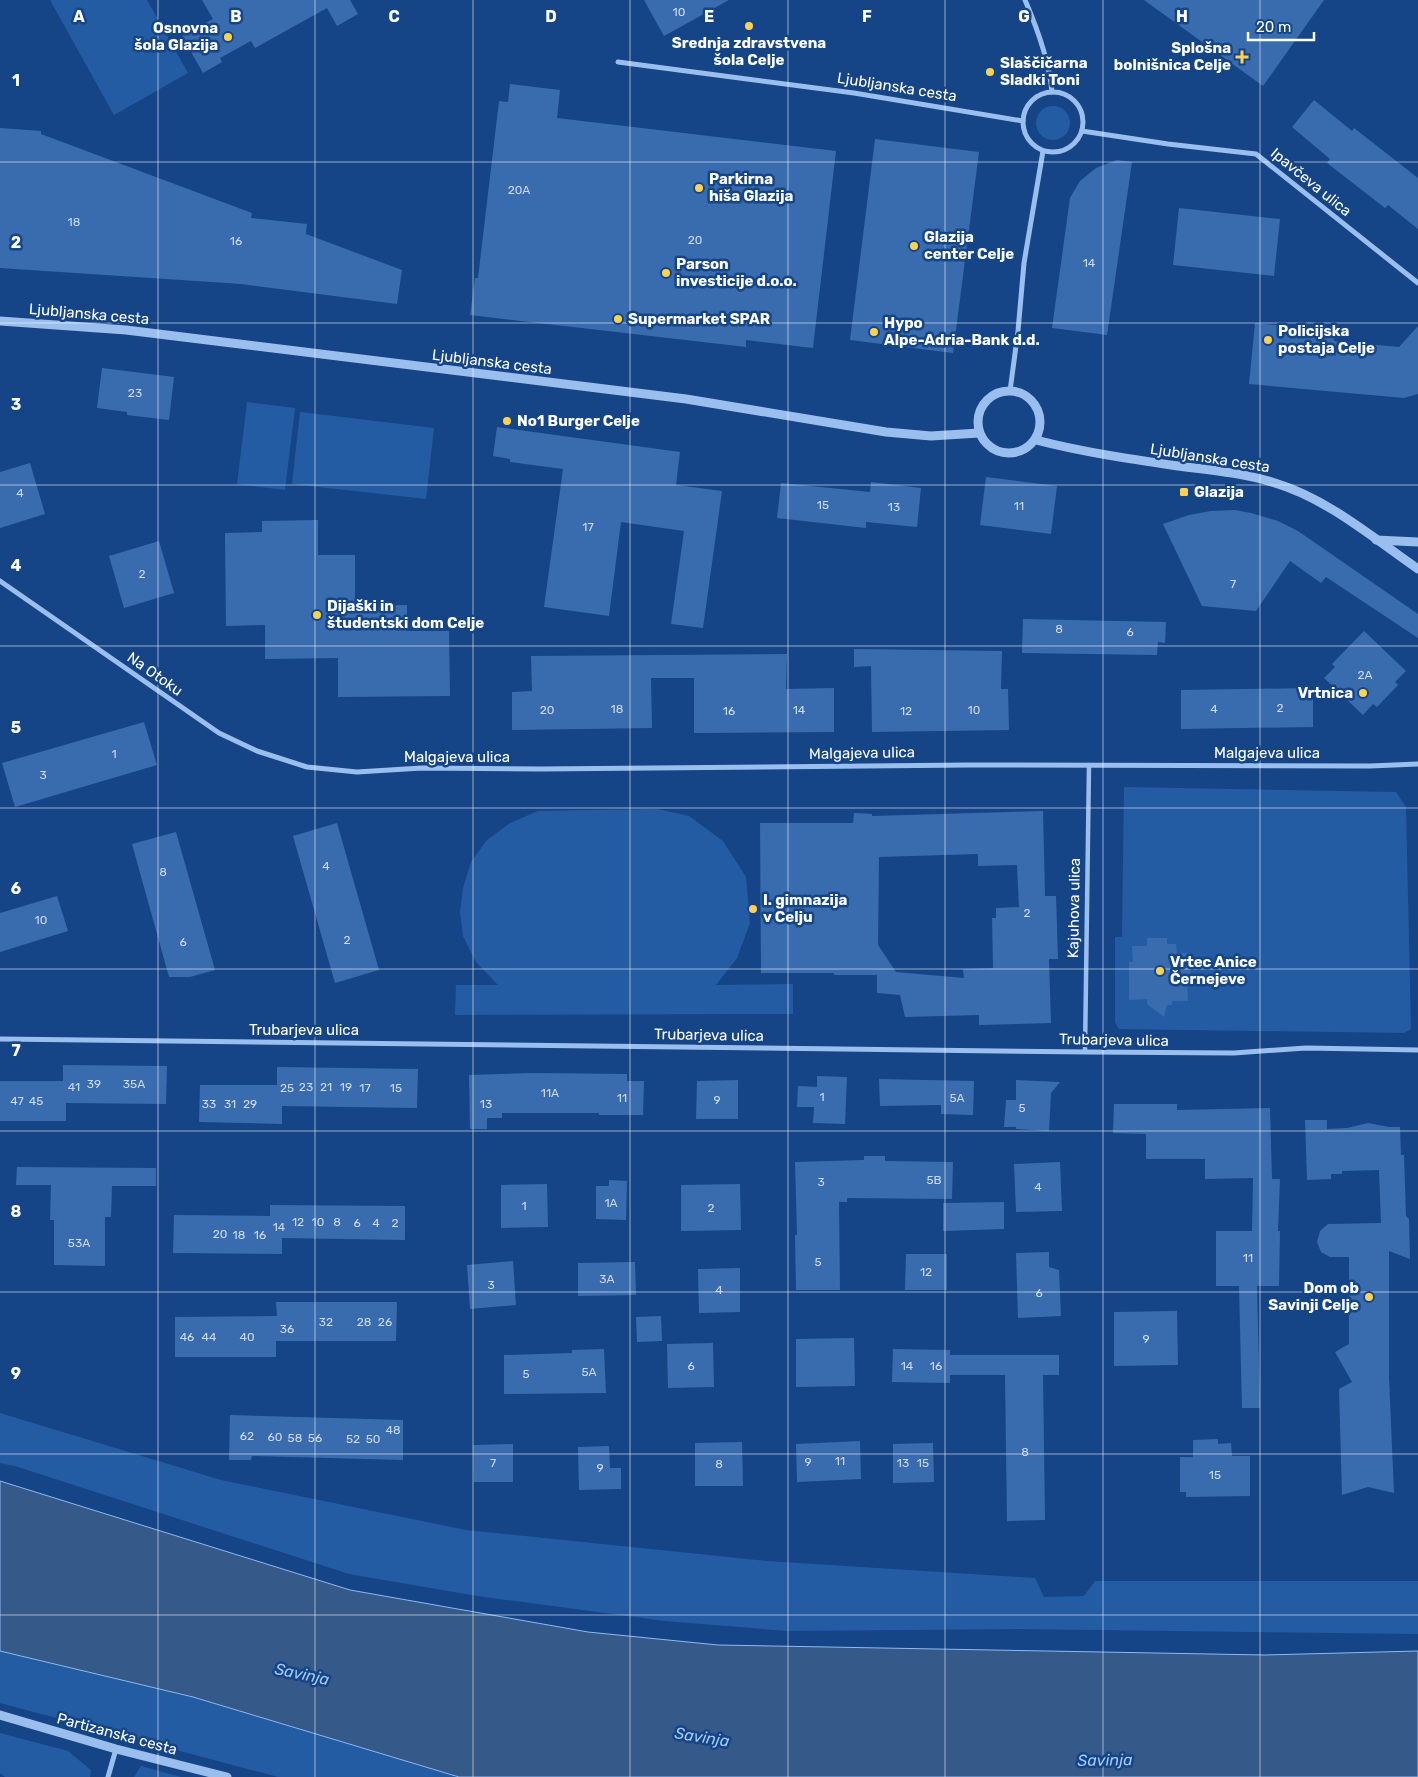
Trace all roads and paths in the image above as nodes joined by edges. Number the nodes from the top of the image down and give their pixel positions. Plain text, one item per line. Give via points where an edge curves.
1 (1025, 0) edge
2 (618, 62) dead end
3 (1052, 92) junction
4 (1023, 121) junction
5 (1082, 131) junction
6 (1043, 151) junction
7 (1418, 283) edge
8 (0, 321) edge
9 (1010, 391) junction
10 (979, 433) junction
11 (1036, 440) junction
12 (1375, 540) junction
13 (1418, 542) edge
14 (1418, 569) edge
15 (0, 581) edge
16 (1418, 764) edge
17 (1089, 765) junction
18 (307, 767) joint
19 (0, 1038) edge
20 (1418, 1050) edge
21 (1085, 1052) junction
22 (0, 1715) edge
23 (116, 1749) junction
24 (108, 1777) edge
25 (227, 1777) edge

1 - 3 street via 1050,71
2 - 4 street, Ljubljanska cesta via 854,93
3 - 4 street via 1035,98
3 - 5 street via 1070,97 1077,104 1083,121
4 - 6 street via 1028,139
5 - 6 street via 1071,147 1062,151
5 - 7 street, Ipavčeva ulica via 1256,154
6 - 9 street via 1024,263
8 - 10 street, Ljubljanska cesta via 126,330 686,399 886,432 930,436
9 - 10 street via 996,394 984,404 978,418
9 - 11 street via 1026,396 1037,408 1041,424
10 - 11 street via 989,447 1005,454 1022,451
11 - 12 street, Ljubljanska cesta via 1276,483 1302,493 1342,516
12 - 13 street
12 - 14 street, Ljubljanska cesta
15 - 18 street, Na Otoku via 219,733 257,751
16 - 17 street, Malgajeva ulica
17 - 18 street, Malgajeva ulica via 422,768 357,772
17 - 21 street, Kajuhova ulica
19 - 21 street, Trubarjeva ulica
20 - 21 street, Trubarjeva ulica via 1306,1048 1234,1053
22 - 23 street, Partizanska cesta
23 - 24 street
23 - 25 street, Partizanska cesta

